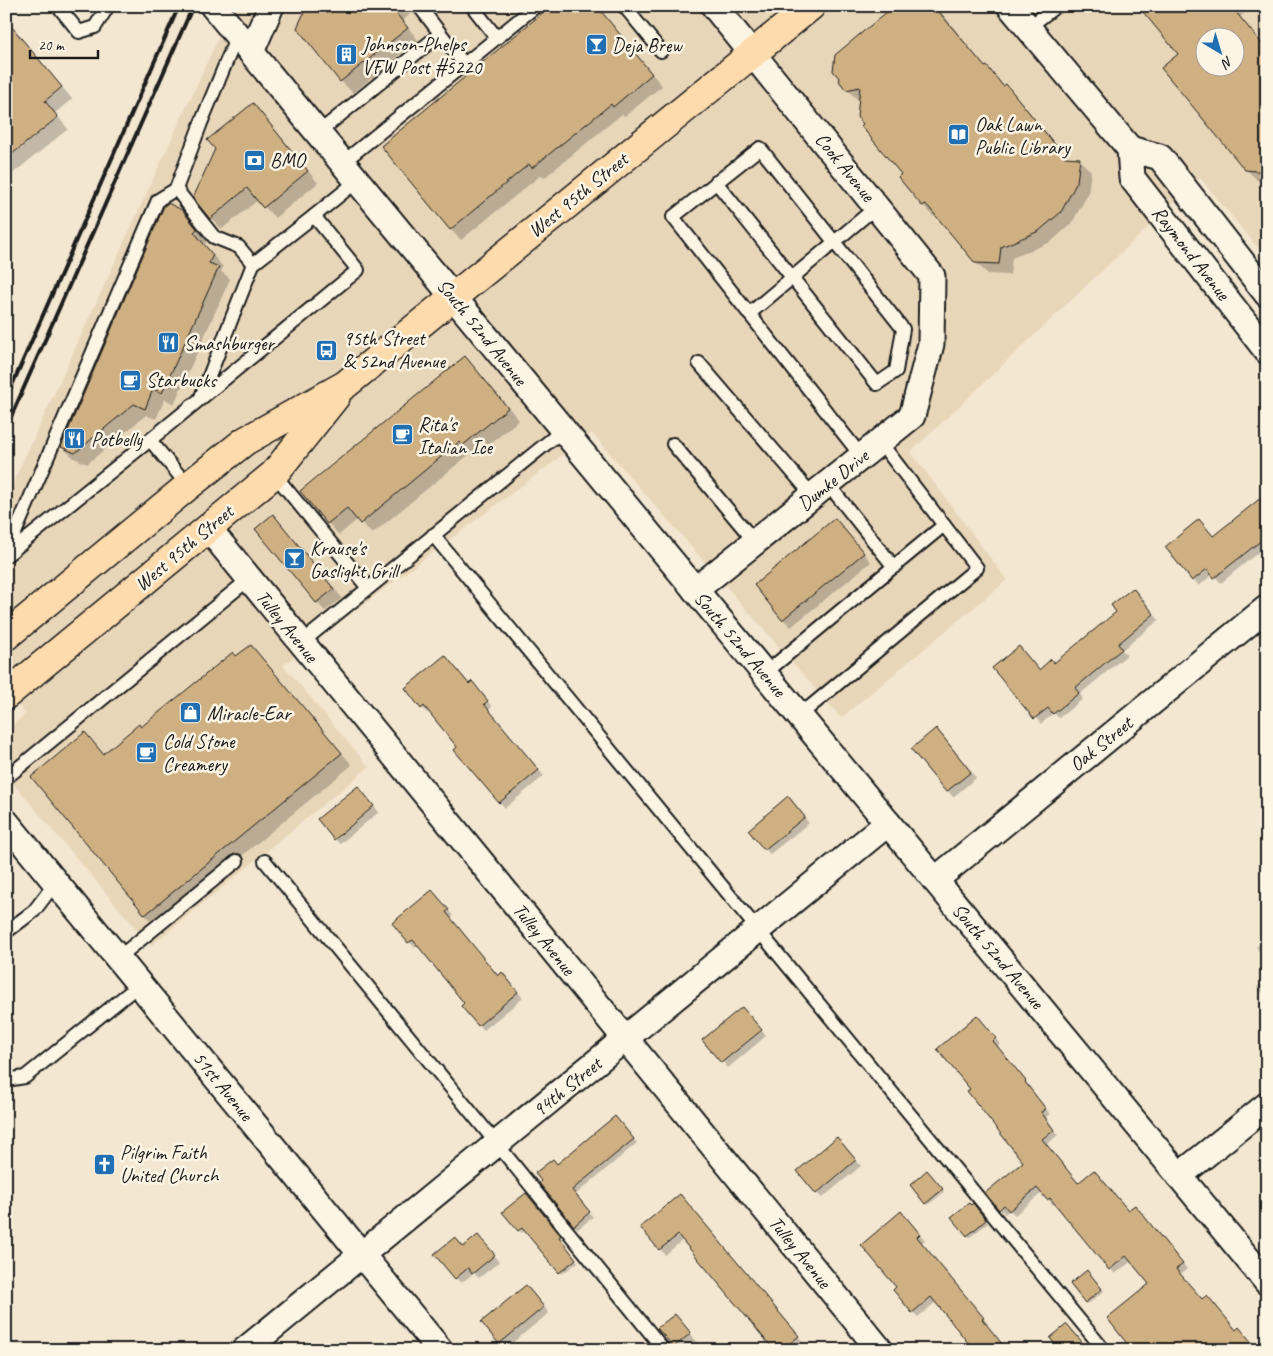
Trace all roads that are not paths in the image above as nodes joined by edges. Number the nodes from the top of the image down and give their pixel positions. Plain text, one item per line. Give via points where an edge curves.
1 (58, 6) edge
2 (108, 6) edge
3 (213, 6) edge
4 (271, 6) edge
5 (419, 6) edge
6 (472, 6) edge
7 (536, 6) edge
8 (624, 6) edge
9 (714, 6) edge
10 (811, 6) edge
11 (1010, 6) edge
12 (1056, 6) edge
13 (1028, 28) junction
14 (440, 34) junction
15 (497, 38) junction
16 (244, 44) junction
17 (660, 51) dead end
18 (753, 54) junction
19 (464, 64) junction
20 (318, 132) junction
21 (1130, 149) junction
22 (350, 172) junction
23 (716, 182) junction
24 (176, 189) junction
25 (876, 207) junction
26 (314, 216) junction
27 (834, 242) junction
28 (253, 264) junction
29 (791, 277) junction
30 (1267, 294) edge
31 (453, 296) junction
32 (749, 314) junction
33 (931, 344) joint
34 (1267, 351) edge
35 (699, 363) dead end
36 (344, 385) junction
37 (200, 399) junction
38 (563, 430) junction
39 (150, 440) junction
40 (672, 444) dead end
41 (871, 449) junction
42 (274, 474) junction
43 (188, 486) junction
44 (820, 490) junction
45 (944, 525) junction
46 (208, 528) junction
47 (433, 535) junction
48 (755, 542) junction
49 (6, 555) edge
50 (894, 567) junction
51 (250, 579) junction
52 (368, 588) junction
53 (695, 590) junction
54 (1267, 608) edge
55 (7, 633) edge
56 (302, 643) junction
57 (764, 674) junction
58 (6, 695) edge
59 (799, 716) junction
60 (6, 778) edge
61 (6, 822) edge
62 (888, 824) junction
63 (236, 861) dead end
64 (265, 861) dead end
65 (935, 880) junction
66 (56, 882) junction
67 (758, 930) junction
68 (6, 932) edge
69 (118, 958) junction
70 (140, 984) junction
71 (626, 1039) junction
72 (6, 1080) edge
73 (1267, 1105) edge
74 (497, 1144) junction
75 (1179, 1176) junction
76 (362, 1254) junction
77 (1267, 1282) edge
78 (245, 1350) edge
79 (440, 1350) edge
80 (664, 1350) edge
81 (880, 1350) edge
82 (1104, 1350) edge

1 - 2 lane via 79,32 95,27
3 - 16 street, South 52nd Avenue
4 - 16 street
5 - 14 lane
6 - 15 lane
7 - 15 lane
8 - 17 lane
9 - 18 street, Cook Avenue
10 - 18 main road, West 95th Street
11 - 13 street
12 - 13 lane
13 - 21 street
14 - 19 lane
14 - 20 lane
15 - 19 lane
16 - 20 street, South 52nd Avenue
16 - 24 lane via 201,123
18 - 25 street, Cook Avenue
18 - 31 main road, West 95th Street
19 - 22 lane
20 - 22 street, South 52nd Avenue
21 - 30 street, Raymond Avenue via 1160,157
21 - 34 street, Raymond Avenue via 1132,178
22 - 26 lane
22 - 31 street, South 52nd Avenue
23 - 27 lane via 760,148
23 - 29 lane
23 - 32 lane via 673,217
24 - 28 lane via 214,237 239,247
24 - 49 lane via 158,200
25 - 27 lane
25 - 33 street, Cook Avenue via 932,276
26 - 28 lane
26 - 37 lane via 358,270
27 - 29 lane
27 - 29 lane via 903,329 896,371 877,384
28 - 37 lane
29 - 32 lane
31 - 36 main road, West 95th Street
31 - 38 street, South 52nd Avenue
32 - 41 lane
33 - 41 street, Dumke Drive via 912,416
35 - 44 lane
36 - 42 main road, West 95th Street
36 - 43 main road, West 95th Street via 245,441
37 - 39 lane
38 - 47 lane
38 - 53 street, South 52nd Avenue
39 - 43 lane
39 - 49 lane
40 - 48 lane
41 - 44 street, Dumke Drive
41 - 45 lane
42 - 46 main road, West 95th Street
42 - 52 lane
43 - 55 main road, West 95th Street
44 - 48 street, Dumke Drive
44 - 50 lane
45 - 50 lane
45 - 59 lane via 977,568
46 - 51 street, Tulley Avenue
46 - 58 main road, West 95th Street
47 - 52 lane
47 - 67 lane
48 - 53 street, Dumke Drive
50 - 57 lane
51 - 56 street, Tulley Avenue
51 - 60 lane
52 - 56 lane
53 - 57 street, South 52nd Avenue
54 - 65 street, Oak Street
56 - 71 street, Tulley Avenue
57 - 59 street, South 52nd Avenue
59 - 62 street, South 52nd Avenue
61 - 66 street, 51st Avenue
62 - 65 street, South 52nd Avenue
62 - 67 street, 94th Street
63 - 69 lane
64 - 74 lane
65 - 75 street, South 52nd Avenue
66 - 68 lane via 34,911
66 - 69 street, 51st Avenue
67 - 71 street, 94th Street
67 - 82 lane
69 - 70 street, 51st Avenue
70 - 72 lane via 26,1077
70 - 76 street, 51st Avenue
71 - 74 street, 94th Street
71 - 81 street, Tulley Avenue
73 - 75 street
74 - 76 street, 94th Street
74 - 80 lane
75 - 77 street, South 52nd Avenue
76 - 78 street, 94th Street
76 - 79 street, 51st Avenue

